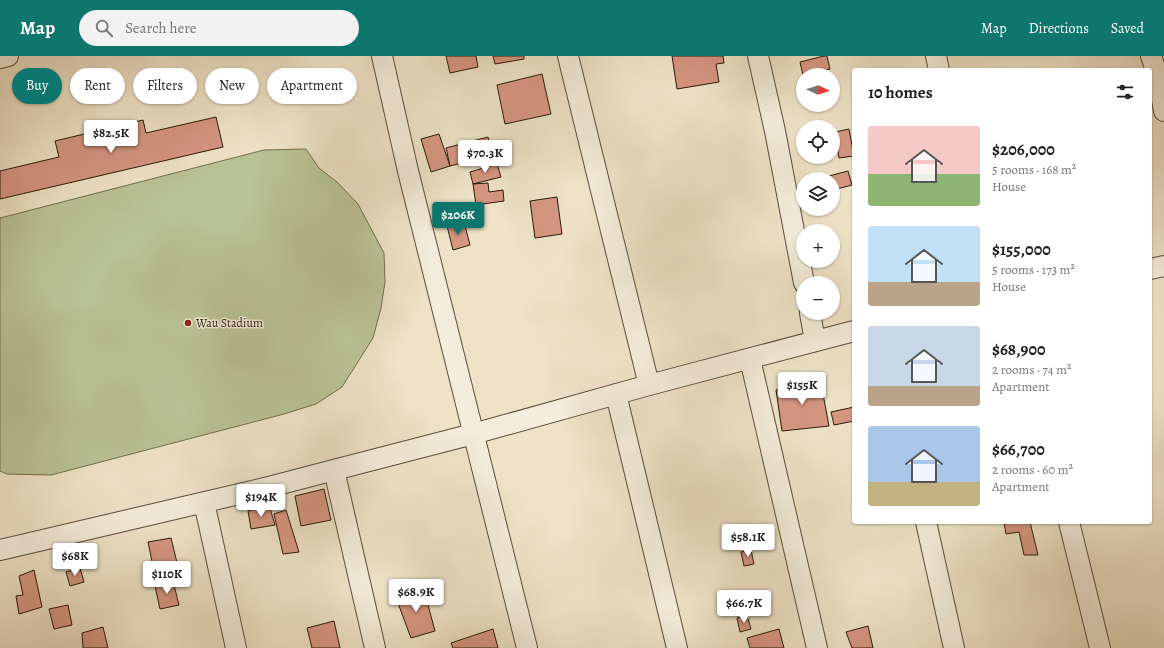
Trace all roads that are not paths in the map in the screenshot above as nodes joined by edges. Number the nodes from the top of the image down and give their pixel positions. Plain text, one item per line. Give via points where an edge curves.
1 (8, 56) edge
2 (382, 56) edge
3 (568, 56) edge
4 (758, 56) edge
5 (936, 56) edge
6 (1151, 56) edge
7 (0, 58) edge
8 (939, 68) edge
9 (1164, 111) edge
10 (1164, 266) edge
11 (1152, 269) edge
12 (803, 276) edge
13 (811, 320) edge
14 (852, 332) edge
15 (815, 341) junction
16 (750, 359) junction
17 (649, 384) junction
18 (616, 394) junction
19 (474, 434) junction
20 (334, 470) junction
21 (204, 502) junction
22 (926, 524) edge
23 (1070, 524) edge
24 (0, 550) edge
25 (233, 647) edge
26 (374, 648) edge
27 (527, 648) edge
28 (677, 648) edge
29 (817, 648) edge
30 (954, 648) edge
31 (1100, 648) edge

1 - 7 street
2 - 19 street
3 - 17 street
4 - 12 street
5 - 8 street
6 - 9 street via 1158,76
10 - 11 street
13 - 15 street
14 - 15 street
15 - 16 street
16 - 17 street
16 - 29 street
17 - 18 street
18 - 19 street
18 - 28 street
19 - 20 street
19 - 27 street
20 - 21 street
20 - 26 street
21 - 24 street
21 - 25 street
22 - 30 street
23 - 31 street

